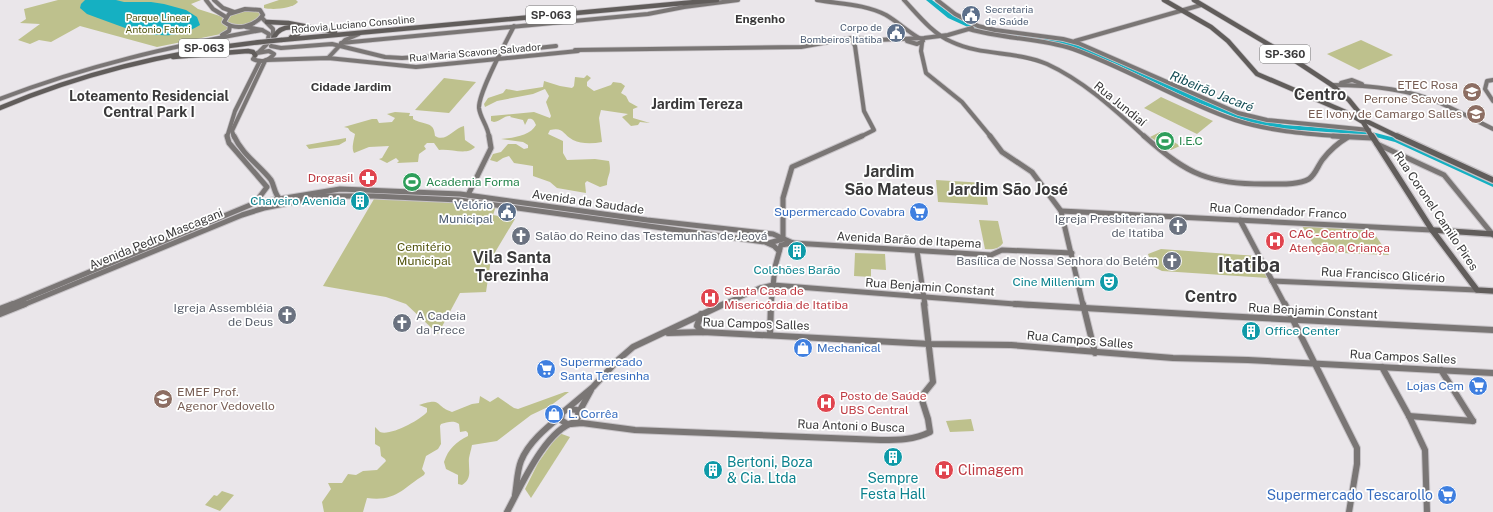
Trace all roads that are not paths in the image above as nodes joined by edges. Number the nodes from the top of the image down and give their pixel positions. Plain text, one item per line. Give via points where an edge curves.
1 (206, 0) edge
2 (214, 0) edge
3 (717, 0) edge
4 (738, 0) edge
5 (817, 0) edge
6 (904, 0) edge
7 (937, 0) edge
8 (1164, 0) edge
9 (1194, 0) edge
10 (1201, 5) junction
11 (1182, 10) junction
12 (234, 12) junction
13 (226, 17) junction
14 (262, 18) junction
15 (267, 22) junction
16 (230, 26) junction
17 (514, 26) junction
18 (977, 26) junction
19 (239, 27) junction
20 (970, 29) junction
21 (262, 30) junction
22 (384, 30) junction
23 (349, 33) junction
24 (911, 34) junction
25 (953, 34) junction
26 (942, 36) junction
27 (274, 37) junction
28 (288, 39) junction
29 (921, 40) junction
30 (855, 41) junction
31 (912, 41) junction
32 (951, 42) junction
33 (1072, 42) junction
34 (340, 44) junction
35 (271, 46) junction
36 (1066, 46) junction
37 (556, 47) junction
38 (153, 50) junction
39 (578, 50) junction
40 (272, 51) junction
41 (921, 51) junction
42 (502, 52) junction
43 (552, 52) junction
44 (257, 54) junction
45 (272, 57) junction
46 (328, 58) junction
47 (402, 58) junction
48 (498, 59) junction
49 (147, 60) junction
50 (263, 61) junction
51 (278, 61) junction
52 (398, 66) junction
53 (1493, 80) edge
54 (1332, 86) junction
55 (0, 98) edge
56 (1493, 101) edge
57 (241, 105) junction
58 (0, 108) edge
59 (1348, 113) junction
60 (1358, 113) junction
61 (1493, 129) edge
62 (1386, 130) junction
63 (1371, 134) junction
64 (1348, 137) junction
65 (1377, 144) junction
66 (1493, 180) edge
67 (376, 190) junction
68 (397, 191) junction
69 (413, 192) junction
70 (468, 195) junction
71 (325, 196) joint
72 (368, 196) junction
73 (394, 196) junction
74 (408, 197) junction
75 (281, 200) junction
76 (255, 203) junction
77 (248, 207) junction
78 (264, 208) junction
79 (1061, 211) junction
80 (584, 212) junction
81 (581, 218) junction
82 (1240, 220) junction
83 (782, 228) junction
84 (1432, 230) junction
85 (742, 231) junction
86 (773, 234) junction
87 (1493, 234) edge
88 (740, 239) junction
89 (783, 239) junction
90 (769, 243) junction
91 (793, 243) junction
92 (779, 251) junction
93 (917, 251) junction
94 (1072, 253) junction
95 (1272, 281) junction
96 (772, 285) junction
97 (1477, 290) junction
98 (1493, 291) edge
99 (923, 297) junction
100 (1084, 308) junction
101 (0, 309) edge
102 (0, 314) edge
103 (701, 314) junction
104 (1294, 321) junction
105 (1493, 330) edge
106 (703, 332) junction
107 (666, 333) junction
108 (770, 335) junction
109 (930, 344) junction
110 (1095, 353) junction
111 (1315, 364) junction
112 (1382, 367) junction
113 (1441, 370) junction
114 (1493, 373) edge
115 (593, 387) junction
116 (569, 409) junction
117 (579, 414) junction
118 (561, 416) junction
119 (1409, 416) junction
120 (582, 423) junction
121 (569, 424) junction
122 (514, 498) junction
123 (507, 512) edge
124 (1349, 512) edge
125 (1427, 512) edge

1 - 13 main road via 213,9
2 - 12 main road via 220,7
3 - 22 main road, Rodovia Luciano Consoline / SP-063
4 - 17 main road via 636,15
5 - 24 main road via 881,12
6 - 26 main road, Rua Jundiaí
7 - 18 main road
8 - 11 main road, SP-360
9 - 10 main road, SP-360
10 - 11 main road
10 - 54 main road, SP-360 via 1285,54
11 - 33 main road
11 - 59 main road, SP-360 via 1202,20 1228,41 1257,74
12 - 13 main road
12 - 14 main road via 256,9 263,12
13 - 16 main road via 224,22
14 - 15 main road
14 - 19 main road
15 - 23 main road
15 - 27 main road via 273,29
16 - 19 main road
16 - 38 main road via 229,31 224,34
17 - 34 main road
17 - 42 main road
18 - 20 main road
18 - 33 main road
19 - 21 main road
20 - 25 main road
20 - 36 main road via 1003,38
21 - 38 main road
21 - 44 main road via 270,37 267,45
22 - 23 main road, Rodovia Luciano Consoline / SP-063
22 - 34 main road via 351,36
23 - 28 main road, Rodovia Luciano Consoline / SP-063
24 - 29 main road
24 - 31 main road
25 - 26 main road
25 - 32 main road via 949,38
26 - 29 main road
26 - 32 main road, Rua Jundiaí
27 - 28 main road via 282,28 290,27 300,31
27 - 35 main road
28 - 49 main road, Rodovia Luciano Consoline / SP-063, bridge via 216,46
29 - 31 main road
29 - 32 main road
29 - 41 main road
30 - 31 main road
30 - 39 main road via 840,40 801,47 771,48
30 - 83 main road via 864,111 874,130 792,167 784,198
31 - 41 main road
32 - 64 main road, Rua Jundiaí via 1047,65 1102,99 1156,146 1196,173 1213,180 1278,184 1310,178 1324,157
33 - 36 main road
33 - 63 main road via 1093,48 1238,113 1267,120
34 - 35 main road via 281,48
34 - 46 main road
34 - 47 main road via 385,57
35 - 40 main road
36 - 64 main road via 1236,120 1280,130
37 - 39 main road
37 - 42 main road
37 - 43 main road
38 - 55 main road via 65,74
39 - 43 main road, Rua Maria Scavone Salvador
40 - 44 main road
40 - 45 main road
41 - 79 main road via 926,73 962,102 1002,152 1032,172
42 - 47 main road
42 - 48 main road
43 - 48 main road, Rua Maria Scavone Salvador
44 - 49 main road via 248,51
44 - 50 main road via 252,59
45 - 50 main road
45 - 51 main road
46 - 51 main road, Rua Maria Scavone Salvador
46 - 52 main road, Rua Maria Scavone Salvador
47 - 52 main road
48 - 52 main road, Rua Maria Scavone Salvador via 416,67
48 - 70 main road via 479,106 489,133 491,148
49 - 58 main road, Rodovia Luciano Consoline / SP-063 via 72,81
50 - 51 main road, Rua Maria Scavone Salvador
50 - 57 main road
53 - 56 main road via 1487,81 1485,89
54 - 60 main road, SP-360 via 1349,100
54 - 61 main road via 1378,86 1438,102
57 - 75 main road via 232,131 236,142 272,182 277,198
57 - 76 main road via 228,129 227,137 229,143 267,187
59 - 60 main road, SP-360
59 - 63 main road, SP-360 via 1359,119
60 - 62 main road, SP-360 via 1366,121
62 - 63 main road, SP-360 via 1379,128
62 - 66 main road, SP-360
63 - 64 main road
63 - 65 main road, SP-360
65 - 84 main road, Rua Coronel Camilo Pires / SP-360
65 - 87 main road via 1444,175
67 - 68 main road, Avenida da Saudade
67 - 72 main road
67 - 75 main road, Avenida da Saudade via 340,189
68 - 69 main road, Avenida da Saudade
68 - 73 main road
69 - 70 main road, Avenida da Saudade
69 - 74 main road
70 - 80 main road, Avenida da Saudade
71 - 72 main road, Avenida da Saudade
71 - 78 main road, Avenida Pedro Mascagani
72 - 73 main road, Avenida da Saudade
73 - 74 main road, Avenida da Saudade
74 - 81 main road, Avenida da Saudade via 459,200
75 - 76 main road, Avenida da Saudade
76 - 77 main road, Avenida Pedro Mascagani
77 - 78 main road via 257,210
77 - 101 main road, Avenida Pedro Mascagani
78 - 102 main road, Avenida Pedro Mascagani
79 - 82 main road, Rua Comendador Franco
79 - 94 main road
80 - 81 main road
80 - 85 main road, Avenida da Saudade
81 - 88 main road, Avenida da Saudade
82 - 84 main road, Rua Comendador Franco
82 - 95 main road
83 - 86 main road
83 - 89 main road
84 - 87 main road, Rua Comendador Franco
84 - 97 main road, Rua Coronel Camilo Pires / SP-360
85 - 86 main road, Avenida da Saudade
85 - 88 main road
86 - 89 main road, Avenida Barão de Itapema
88 - 90 main road, Avenida da Saudade
89 - 90 main road
89 - 91 main road, Avenida Barão de Itapema
90 - 92 main road
91 - 92 main road via 781,246
91 - 93 main road, Avenida Barão de Itapema
92 - 96 main road
93 - 94 main road, Avenida Barão de Itapema via 991,255 1002,250
93 - 99 main road, Rua Antoni o Busca
94 - 100 main road
95 - 97 main road, Rua Francisco Glicério
95 - 104 main road
96 - 99 main road, Rua Benjamin Constant
96 - 103 main road
96 - 108 main road
97 - 98 main road, Rua Francisco Glicério
99 - 100 main road, Rua Benjamin Constant
99 - 109 main road, Rua Antoni o Busca
100 - 104 main road, Rua Benjamin Constant
100 - 110 main road
103 - 106 main road via 697,326
103 - 107 main road
104 - 105 main road, Rua Benjamin Constant
104 - 111 main road
106 - 107 main road, Rua Campos Salles
106 - 108 main road, Rua Campos Salles
107 - 115 main road via 633,348
108 - 109 main road, Rua Campos Salles
109 - 110 main road, Rua Campos Salles via 1011,345
109 - 120 main road, Rua Antoni o Busca via 933,382 921,397 930,432 921,438 881,440 635,430
110 - 111 main road, Rua Campos Salles
111 - 112 main road, Rua Campos Salles
111 - 124 main road via 1357,448
112 - 113 main road, Rua Campos Salles
112 - 119 main road
113 - 114 main road, Rua Campos Salles
113 - 119 main road via 1473,421
115 - 116 main road
115 - 117 main road
116 - 117 main road via 573,408
116 - 118 main road
117 - 120 main road
117 - 121 main road via 578,419
118 - 121 main road via 564,422
118 - 122 main road via 534,442 522,459
119 - 125 main road via 1425,450
120 - 121 main road, Rua Antoni o Busca
121 - 122 main road via 555,434 543,448
122 - 123 main road

